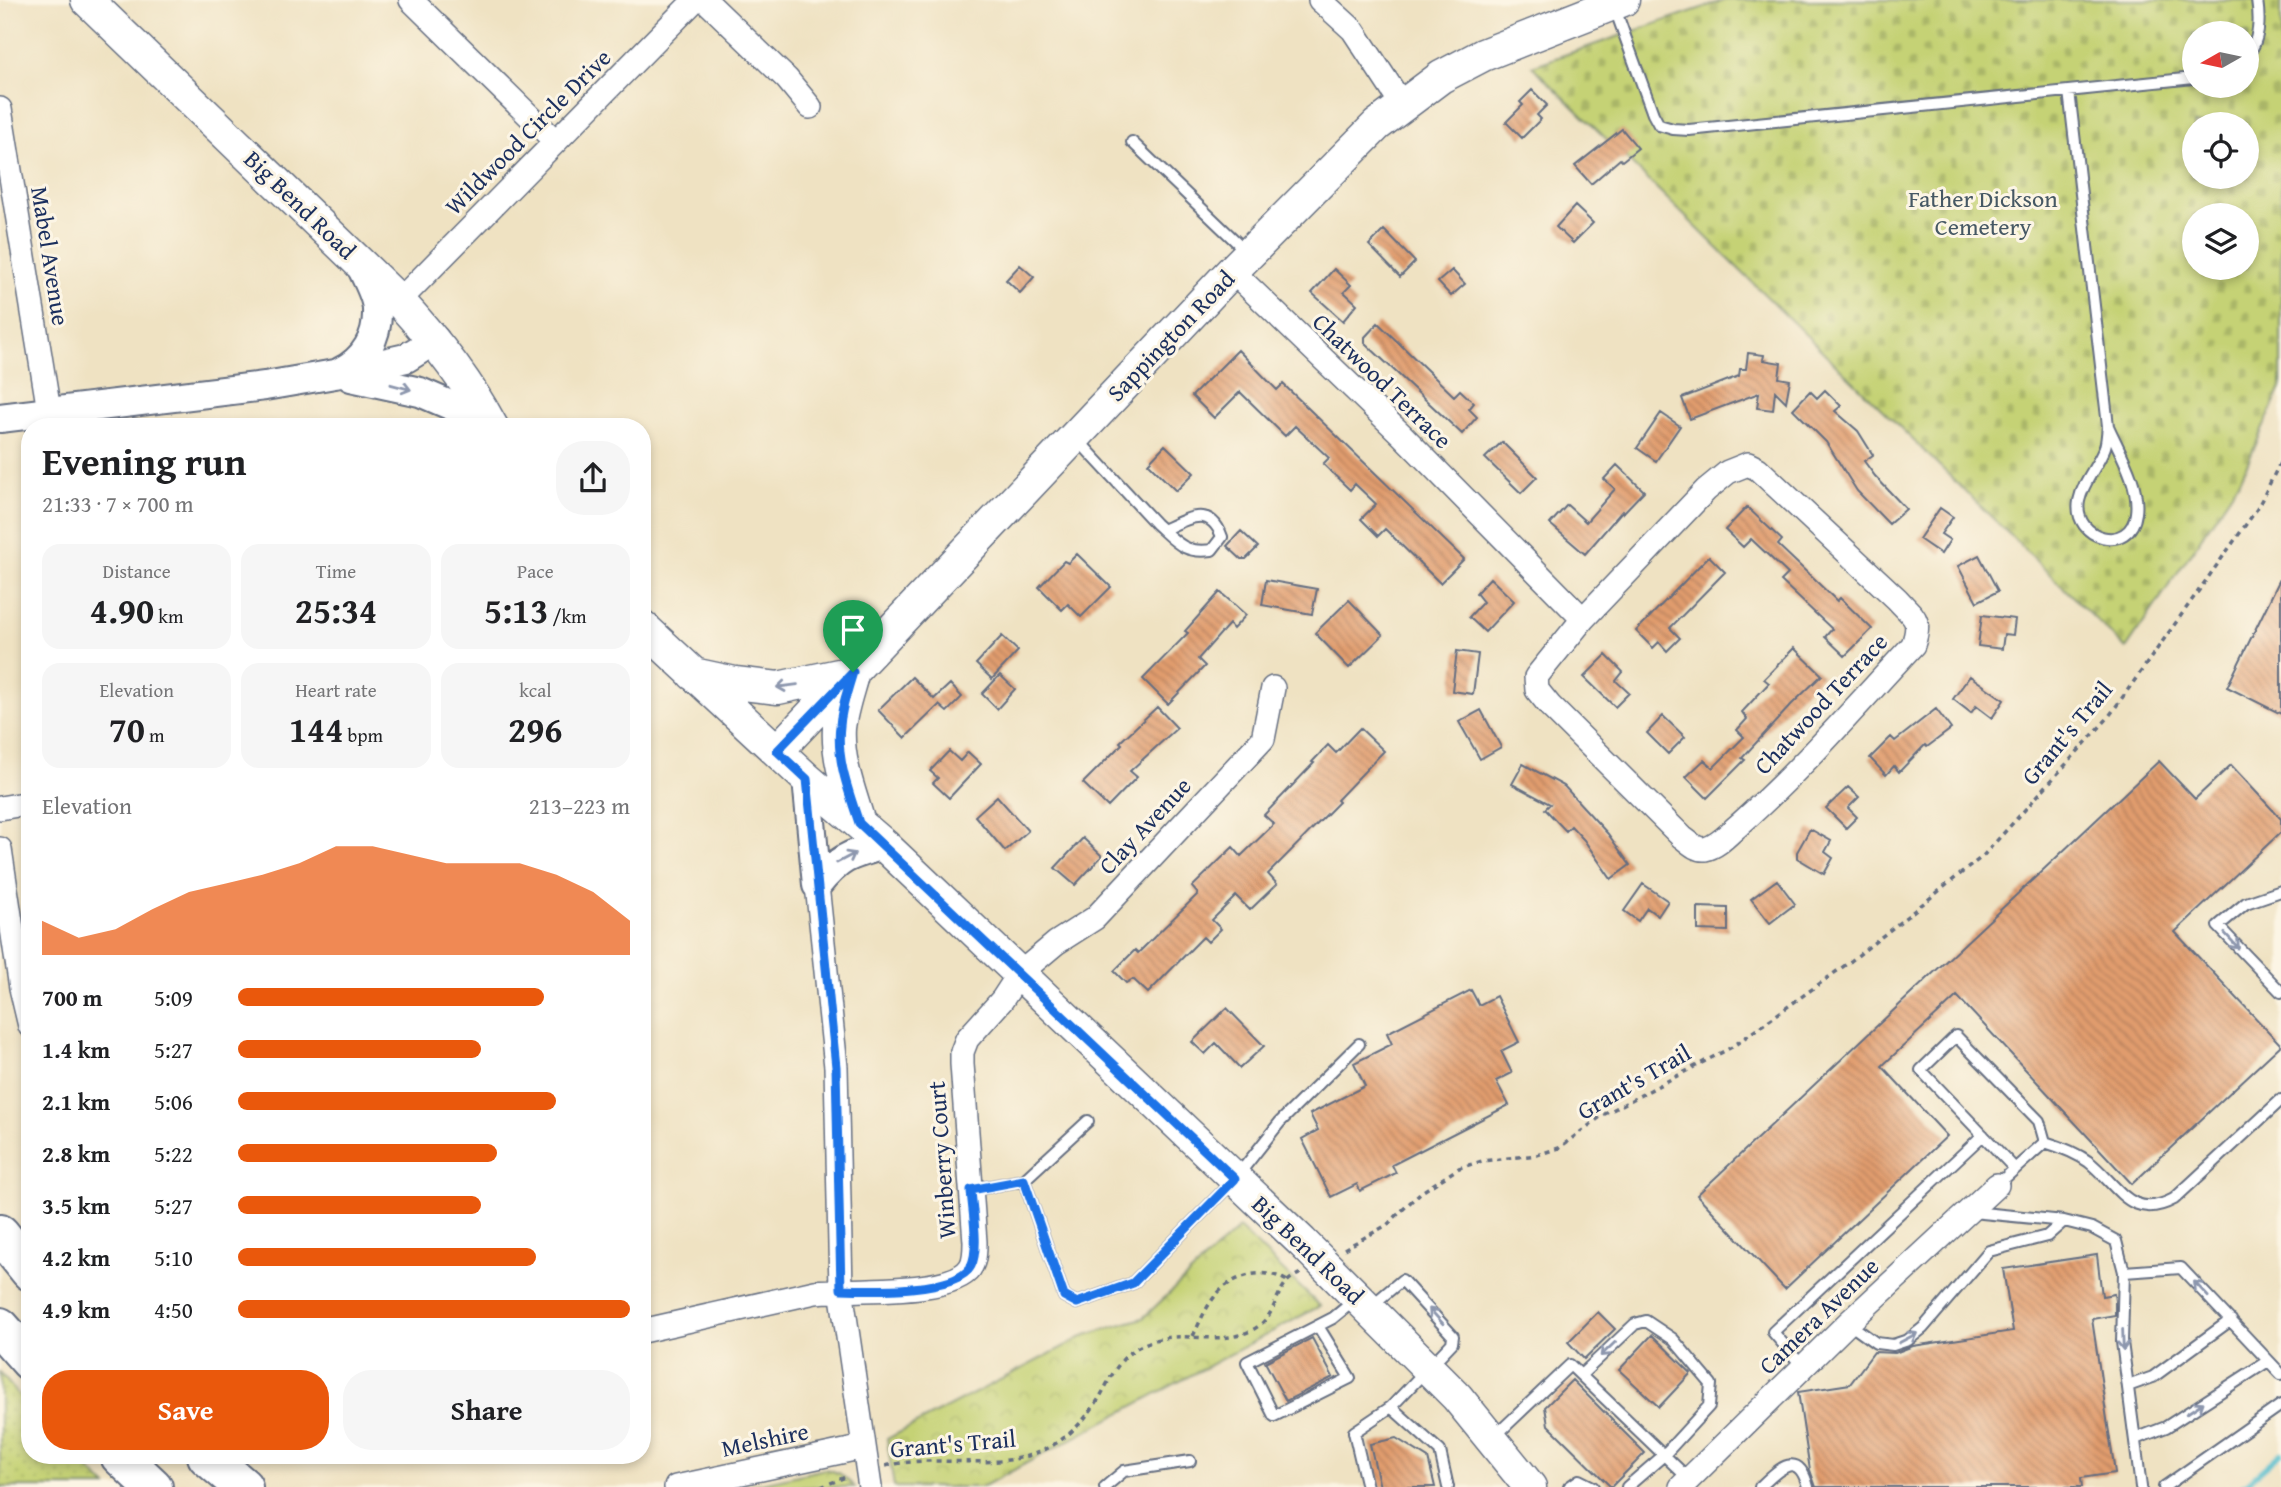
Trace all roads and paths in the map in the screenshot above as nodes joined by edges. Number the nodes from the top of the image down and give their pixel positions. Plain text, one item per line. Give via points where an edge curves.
1 (87, 0) edge
2 (411, 0) edge
3 (695, 0) edge
4 (705, 0) edge
5 (1320, 0) edge
6 (2257, 0) edge
7 (1606, 3) edge
8 (2258, 21) edge
9 (2182, 79) edge
10 (2069, 91) junction
11 (1403, 106) junction
12 (810, 107) dead end
13 (0, 109) edge
14 (555, 141) junction
15 (1132, 142) dead end
16 (360, 263) junction
17 (1241, 263) junction
18 (398, 301) junction
19 (435, 341) junction
20 (335, 374) junction
21 (49, 411) junction
22 (0, 418) edge
23 (478, 418) edge
24 (487, 418) edge
25 (2108, 426) junction
26 (1076, 437) junction
27 (2281, 461) edge
28 (1163, 530) junction
29 (1583, 619) junction
30 (651, 635) edge
31 (853, 672) junction
32 (692, 674) junction
33 (1273, 688) dead end
34 (777, 751) junction
35 (807, 779) junction
36 (21, 804) edge
37 (0, 808) edge
38 (859, 823) junction
39 (884, 845) junction
40 (0, 849) edge
41 (817, 885) junction
42 (2281, 891) edge
43 (1018, 974) junction
44 (21, 988) edge
45 (2281, 992) edge
46 (1359, 1044) dead end
47 (2281, 1100) edge
48 (1088, 1121) dead end
49 (1983, 1135) junction
50 (2045, 1142) junction
51 (2015, 1169) junction
52 (1235, 1179) junction
53 (1024, 1180) junction
54 (1997, 1185) joint
55 (971, 1190) junction
56 (1969, 1212) junction
57 (2064, 1221) junction
58 (0, 1234) edge
59 (21, 1260) edge
60 (1321, 1262) junction
61 (2124, 1272) junction
62 (1287, 1282) junction
63 (841, 1289) junction
64 (1363, 1304) junction
65 (2231, 1320) junction
66 (1848, 1323) junction
67 (0, 1326) edge
68 (1318, 1326) junction
69 (651, 1329) edge
70 (1193, 1336) junction
71 (21, 1350) edge
72 (2268, 1360) junction
73 (1803, 1367) junction
74 (1429, 1369) junction
75 (2281, 1374) edge
76 (1581, 1375) junction
77 (2128, 1386) junction
78 (2281, 1405) edge
79 (1391, 1407) junction
80 (2135, 1439) junction
81 (1491, 1440) junction
82 (864, 1447) junction
83 (1664, 1455) junction
84 (1190, 1461) dead end
85 (129, 1464) edge
86 (216, 1464) edge
87 (744, 1479) edge
88 (868, 1479) edge
89 (1685, 1483) edge
90 (153, 1487) edge
91 (243, 1487) edge
92 (677, 1487) edge
93 (821, 1487) edge
94 (1105, 1487) edge
95 (1367, 1487) edge
96 (1448, 1487) edge
97 (1530, 1487) edge
98 (1569, 1487) edge
99 (1593, 1487) edge
100 (1627, 1487) edge
101 (1760, 1487) edge
102 (1808, 1487) edge
103 (2141, 1487) edge
104 (2164, 1487) edge

1 - 16 main road, Big Bend Road
2 - 14 street
3 - 14 street, Wildwood Circle Drive
4 - 12 street
5 - 11 street via 1353,30
6 - 8 lane
7 - 10 lane via 1653,114 1659,125 1673,130
7 - 11 main road, Sappington Road via 1483,55
9 - 10 lane
10 - 25 lane
11 - 17 main road, Sappington Road via 1377,125
13 - 21 street, Mabel Avenue
14 - 18 street, Wildwood Circle Drive
15 - 17 lane
16 - 18 main road, Big Bend Road
16 - 20 street via 378,308 374,335 353,366
17 - 26 main road, Sappington Road
17 - 29 street, Chatwood Terrace
18 - 19 main road, Big Bend Road
19 - 20 street via 406,358
19 - 24 main road, Big Bend Road
20 - 21 street
20 -> 23 street via 421,392
21 - 22 street
25 - 25 lane via 2105,446 2079,502 2087,530 2108,540 2131,528 2136,513 2135,494
26 - 28 lane
26 - 31 main road, Sappington Road
27 - 60 path, Grant's Trail via 2257,509 2107,719 1983,856 1851,961 1732,1047 1603,1115 1559,1148 1459,1168 1420,1193 1375,1234
28 - 28 lane via 1180,546 1196,552 1212,550 1222,537 1208,517 1190,518
29 - 29 street, Chatwood Terrace via 1536,677 1538,690 1682,837 1703,849 1717,844 1809,756 1913,645 1919,628 1897,599 1748,464 1728,472 1706,490
30 - 32 main road, Big Bend Road
31 -> 32 main road via 778,688
31 - 34 main road, Sappington Road
31 - 38 main road via 839,742
32 - 34 main road, Big Bend Road
33 - 43 street, Clay Avenue via 1263,739 1095,918
34 - 35 main road, Big Bend Road
35 - 38 main road, Big Bend Road
35 - 41 street
36 - 37 street
38 - 39 main road, Big Bend Road
41 -> 39 street via 849,855
39 - 43 main road, Big Bend Road
40 - 44 street
41 - 63 street via 836,1067
42 -> 45 lane via 2246,903 2218,926
43 - 52 main road, Big Bend Road
43 - 55 street, Winberry Court via 967,1039 962,1052
46 - 52 lane via 1280,1122
47 - 50 lane via 2161,1206 2142,1207 2090,1163
48 - 53 lane
49 - 50 lane via 1921,1070 1956,1036 2039,1121
49 - 51 lane
49 - 73 lane via 1773,1332
50 - 51 lane
51 - 54 lane
52 - 53 lane via 1133,1283 1077,1303 1064,1296
52 - 60 main road, Big Bend Road
53 - 55 lane
54 - 56 street, Camera Avenue
55 - 63 street, Winberry Court via 974,1256 964,1274 944,1284
56 - 57 lane
56 - 66 street, Camera Avenue
57 - 61 lane via 2092,1228 2116,1241
66 -> 57 lane via 1876,1343 1893,1345 1908,1340 1989,1251 2047,1236
58 - 59 highway
60 - 62 path, Grant's Trail
60 - 64 main road, Big Bend Road
65 -> 61 lane via 2182,1268
61 -> 77 lane via 2122,1342
62 - 70 path, Grant's Trail via 1271,1315 1255,1328 1237,1336
62 - 70 path via 1264,1272 1222,1289
63 - 69 street, Winberry Court
63 - 82 street
64 - 68 lane
64 - 74 main road, Big Bend Road
74 -> 64 lane via 1453,1336 1405,1282 1398,1281
65 - 72 lane
65 - 77 lane via 2153,1377
66 - 73 street, Camera Avenue
67 - 71 highway
68 - 68 lane via 1247,1362 1274,1416 1350,1378
70 - 88 path, Grant's Trail via 1160,1339 1128,1354 1082,1422 1039,1452 1003,1461 913,1461
72 - 75 lane
80 -> 72 lane via 2166,1427
73 - 89 street, Camera Avenue
74 - 79 lane
74 - 81 main road, Big Bend Road
76 - 81 lane via 1570,1365
76 - 83 lane
83 -> 76 lane via 1709,1406 1710,1384 1673,1339 1646,1321 1635,1324
77 - 80 lane
78 - 104 lane
79 - 95 lane via 1354,1432
79 - 96 lane via 1440,1451
80 - 103 lane
81 - 97 main road, Big Bend Road
82 - 87 street, Melshire
82 - 88 street
83 - 89 lane
83 - 100 lane
84 - 94 lane via 1124,1471
85 - 90 highway
86 - 91 highway
87 - 92 street, Melshire
88 - 93 path, Grant's Trail
98 - 99 lane via 1578,1480
101 - 102 lane via 1789,1464 1803,1472

